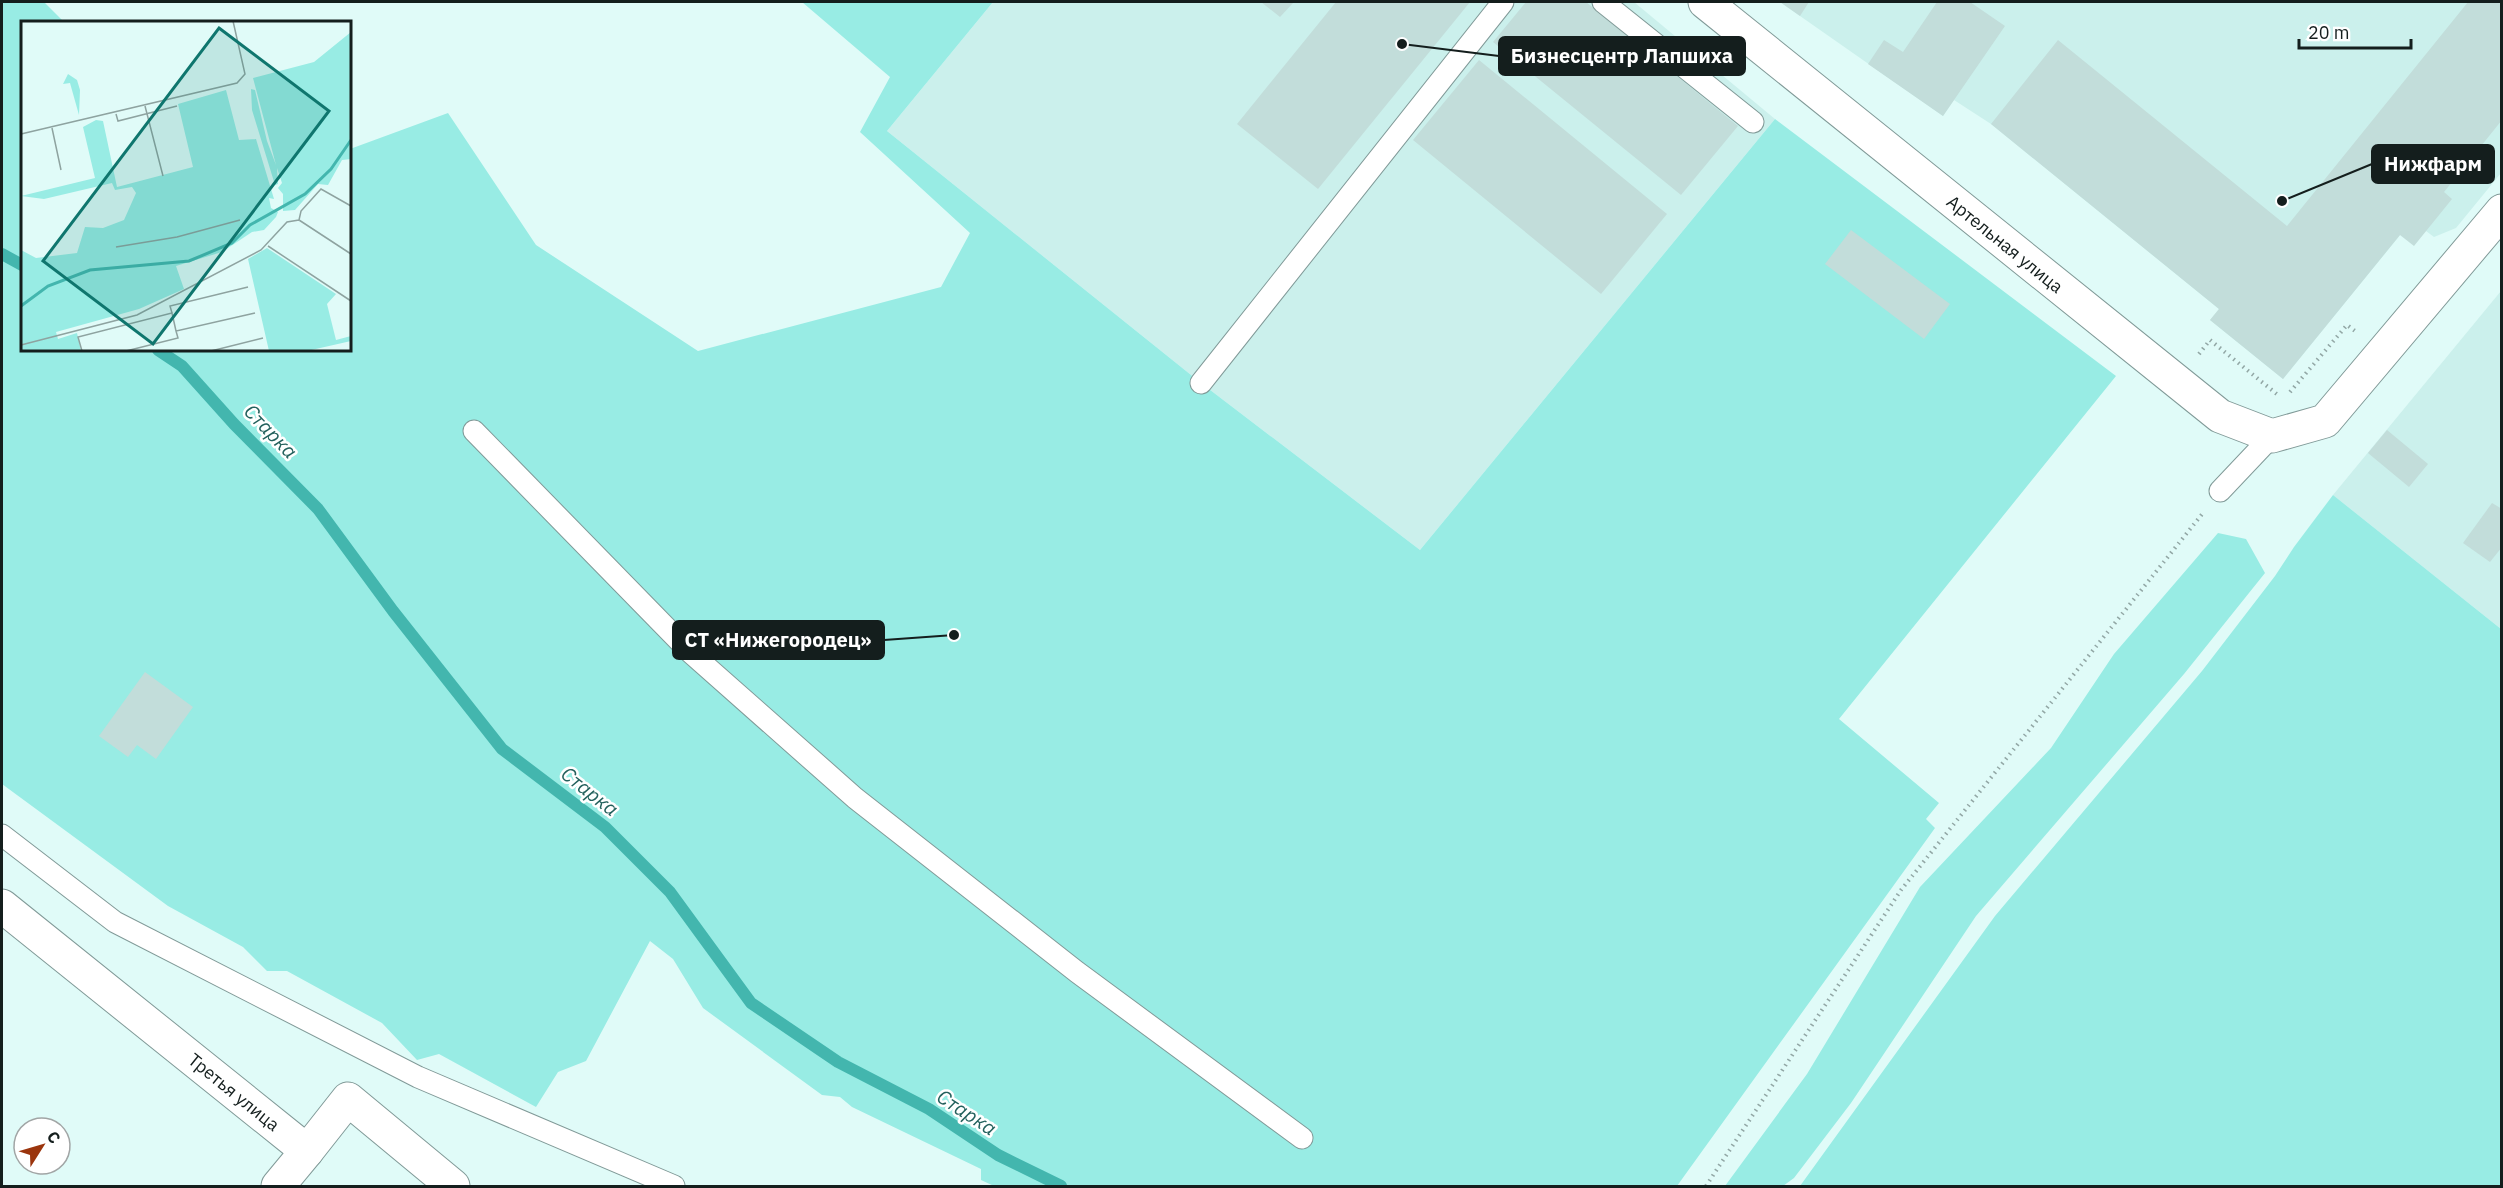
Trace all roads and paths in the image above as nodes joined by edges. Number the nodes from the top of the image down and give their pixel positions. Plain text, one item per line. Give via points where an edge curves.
1 (1503, 2) edge
2 (1603, 2) edge
3 (1705, 2) edge
4 (1754, 122) dead end
5 (2502, 211) edge
6 (2347, 325) dead end
7 (2193, 361) dead end
8 (1201, 383) dead end
9 (474, 431) dead end
10 (2272, 436) junction
11 (2220, 491) joint
12 (2, 835) edge
13 (2, 906) edge
14 (1302, 1138) dead end
15 (307, 1151) junction
16 (279, 1186) edge
17 (453, 1186) edge
18 (674, 1186) edge
19 (1706, 1186) edge

1 - 8 lane
2 - 4 lane
3 - 10 street, Артельная улица via 2220,416
5 - 10 street via 2325,422
6 - 7 path via 2283,399 2210,340
9 - 14 lane via 691,653 855,798 1077,972
10 - 11 lane
11 - 19 path via 1901,890
12 - 18 lane via 115,922 418,1077
13 - 15 street, Третья улица
15 - 16 street
15 - 17 street via 348,1099

